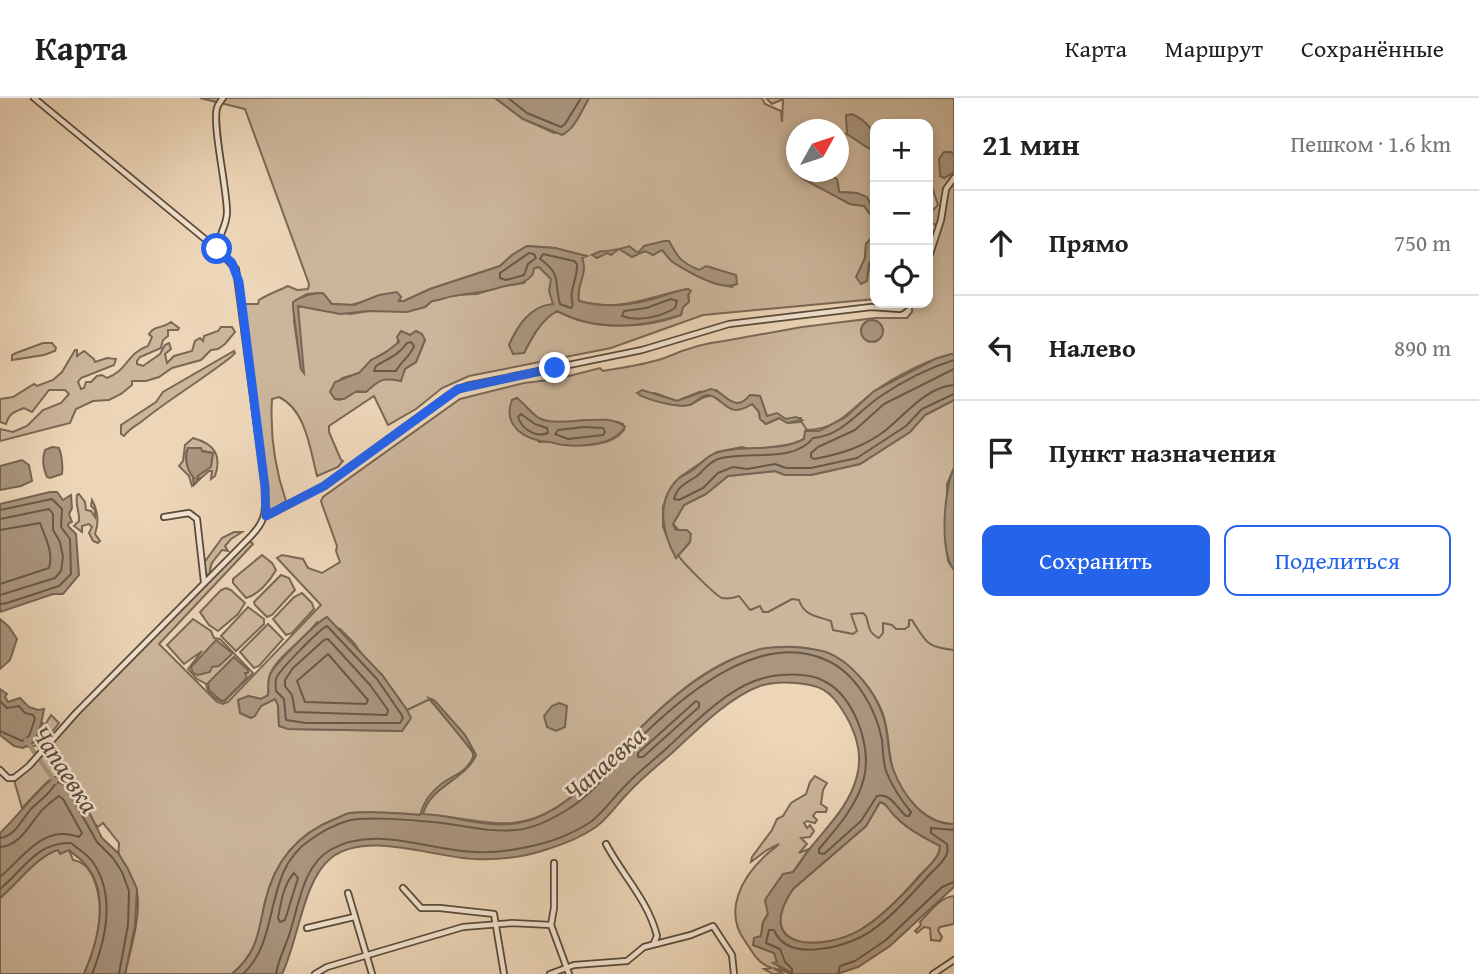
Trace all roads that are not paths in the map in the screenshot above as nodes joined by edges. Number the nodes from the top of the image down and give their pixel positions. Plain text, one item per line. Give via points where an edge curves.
1 (34, 98) edge
2 (222, 98) edge
3 (954, 178) edge
4 (933, 245) edge
5 (217, 249) junction
6 (870, 307) edge
7 (266, 516) junction
8 (164, 517) dead end
9 (204, 583) junction
10 (0, 770) edge
11 (606, 844) dead end
12 (554, 863) dead end
13 (403, 888) dead end
14 (348, 893) dead end
15 (354, 916) junction
16 (551, 925) junction
17 (496, 926) junction
18 (307, 928) dead end
19 (654, 943) junction
20 (367, 955) junction
21 (954, 960) edge
22 (566, 968) junction
23 (934, 973) edge
24 (315, 974) edge
25 (372, 974) edge
26 (504, 974) edge
27 (550, 974) edge
28 (569, 974) edge
29 (734, 974) edge

1 - 5 street
2 - 5 street via 216,109 227,216
3 - 4 street via 946,189
5 - 7 street via 232,263 239,282
6 - 7 street via 729,324 642,350 467,386 324,486
7 - 9 street
8 - 9 street via 189,513 197,519
9 - 10 street via 29,766 14,778
11 - 19 street via 648,910 657,936
12 - 16 street
13 - 17 street via 421,908 494,914
14 - 15 street
15 - 18 street
15 - 20 street
16 - 17 street
16 - 22 street
17 - 20 street via 463,928
17 - 26 street
19 - 22 street via 626,961
19 - 29 street via 710,926 733,958
20 - 24 street
20 - 25 street
21 - 23 street
22 - 27 street
22 - 28 street

